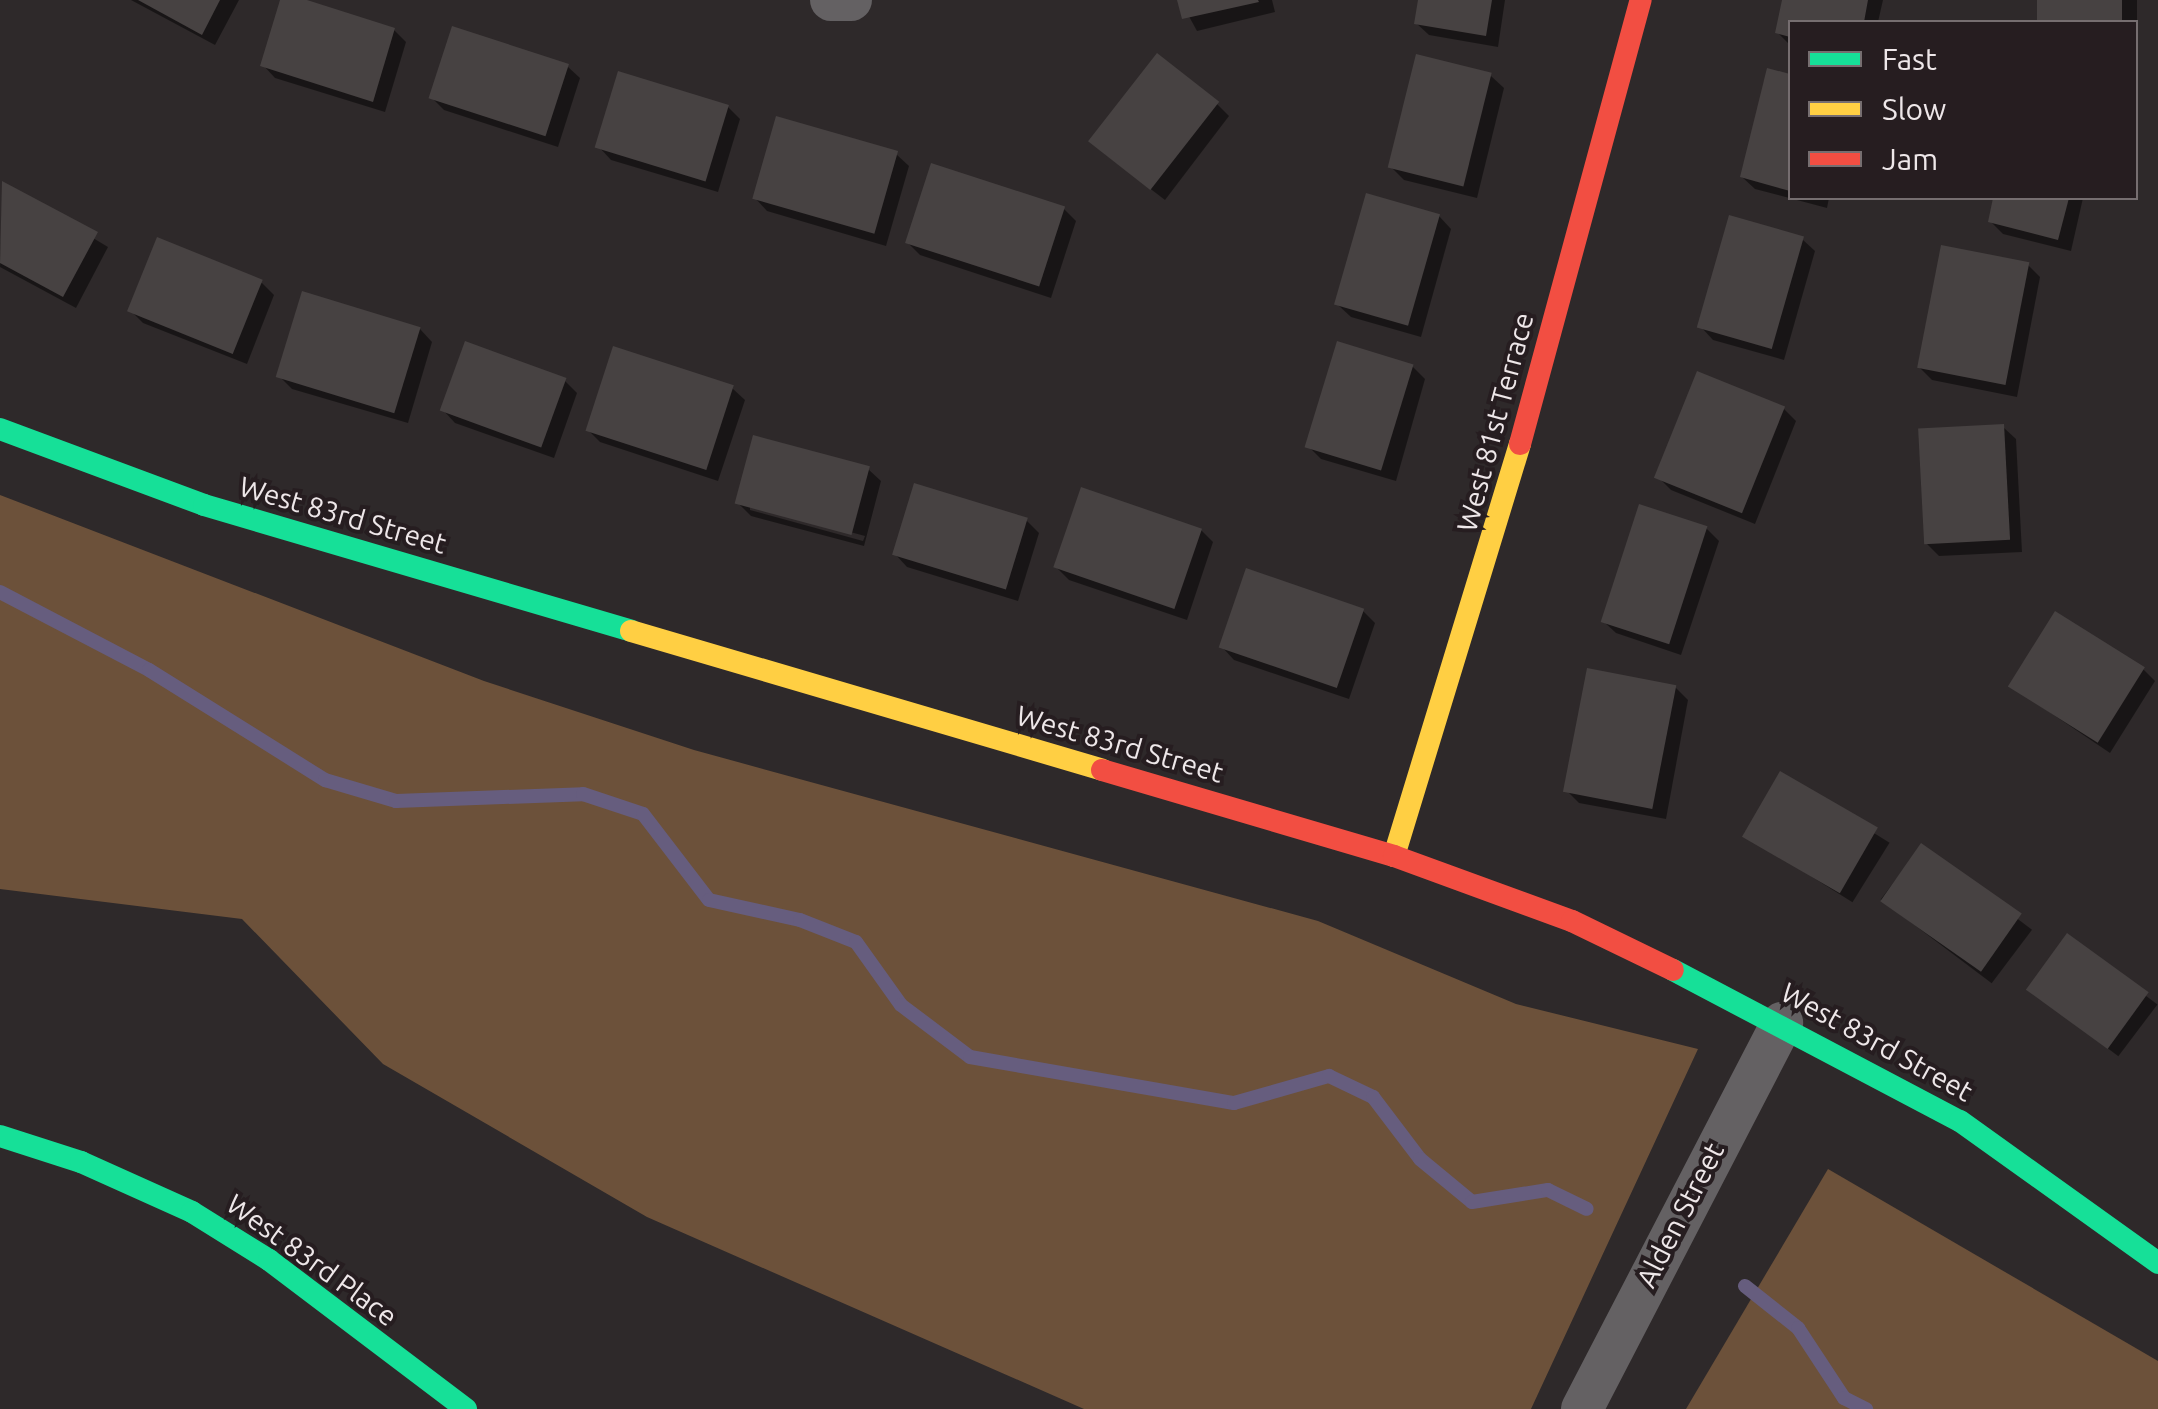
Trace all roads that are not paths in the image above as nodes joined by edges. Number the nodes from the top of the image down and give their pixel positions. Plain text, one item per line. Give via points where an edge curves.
1 (831, 0) edge
2 (852, 0) edge
3 (1641, 0) edge
4 (0, 429) edge
5 (1394, 856) junction
6 (1782, 1022) junction
7 (3, 1146) edge
8 (2158, 1264) edge
9 (466, 1409) edge
10 (1582, 1409) edge

1 - 2 street
3 - 5 street, West 81st Terrace via 1495,538
4 - 5 street, West 83rd Street via 204,505
5 - 6 street, West 83rd Street via 1572,921
6 - 8 street, West 83rd Street via 1960,1120
6 - 10 street, Alden Street
7 - 9 street, West 83rd Place via 81,1162 192,1212 268,1260

